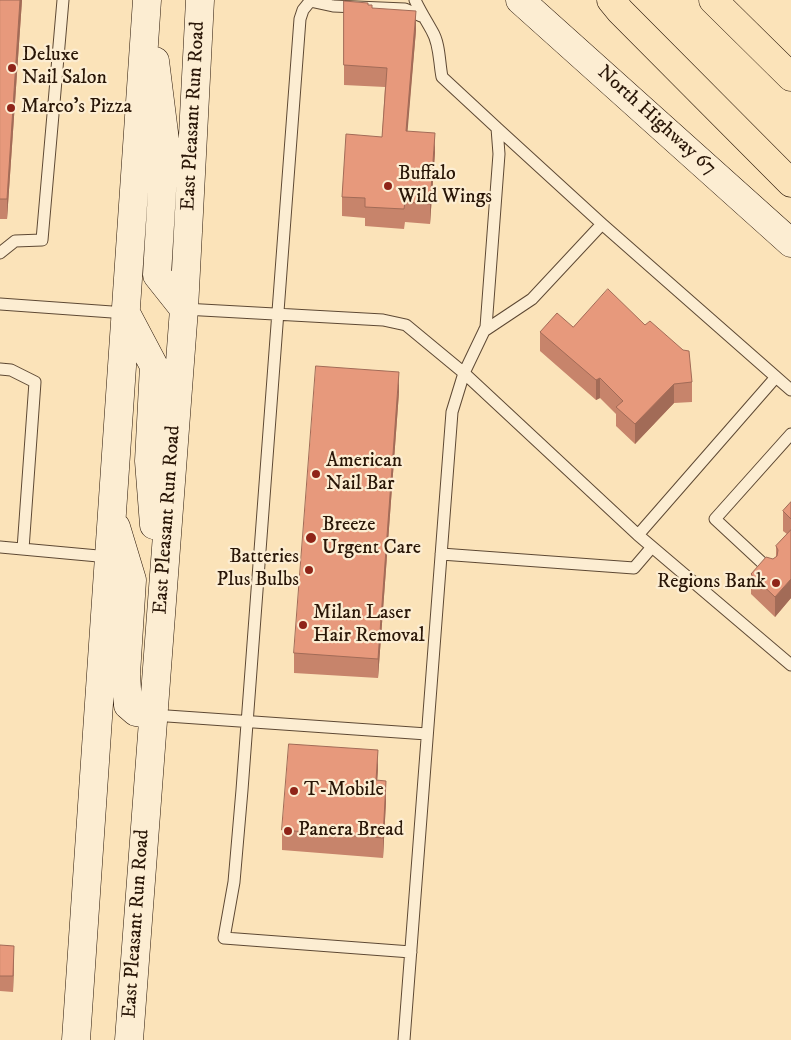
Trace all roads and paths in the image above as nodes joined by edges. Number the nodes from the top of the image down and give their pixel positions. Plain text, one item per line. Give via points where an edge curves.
1 (63, 0) edge
2 (147, 0) edge
3 (200, 0) edge
4 (311, 0) edge
5 (520, 0) edge
6 (611, 0) edge
7 (713, 0) edge
8 (417, 1) edge
9 (405, 9) junction
10 (421, 16) junction
11 (791, 77) edge
12 (497, 128) junction
13 (791, 183) edge
14 (602, 224) junction
15 (791, 243) edge
16 (0, 253) edge
17 (0, 304) edge
18 (184, 309) junction
19 (126, 313) junction
20 (276, 314) junction
21 (484, 330) junction
22 (0, 369) edge
23 (464, 373) junction
24 (776, 377) junction
25 (791, 390) edge
26 (791, 434) edge
27 (112, 511) junction
28 (638, 535) junction
29 (0, 547) edge
30 (652, 547) junction
31 (23, 549) junction
32 (441, 554) junction
33 (108, 557) junction
34 (771, 571) edge
35 (162, 606) junction
36 (791, 665) edge
37 (153, 715) junction
38 (247, 721) junction
39 (427, 734) junction
40 (411, 952) junction
41 (76, 1040) edge
42 (129, 1040) edge
43 (404, 1040) edge

1 - 16 lane via 42,240 15,241
2 - 18 main road via 165,141 157,275
2 - 19 main road
3 - 18 main road, East Pleasant Run Road
4 - 9 lane via 333,6
4 - 20 lane via 300,19
5 - 15 main road, North Highway 67
6 - 13 highway
7 - 11 highway
8 - 9 lane
8 - 10 lane
9 - 10 lane
10 - 12 lane via 433,31 442,77
12 - 14 lane
12 - 21 lane via 499,154
14 - 21 lane via 532,299
14 - 24 lane
17 - 19 lane
18 - 20 lane
18 - 35 main road, East Pleasant Run Road
19 - 27 main road
19 - 35 main road via 154,366 149,461
20 - 23 lane via 382,320 406,325
20 - 38 lane
21 - 23 lane
22 - 31 lane via 12,370 35,382
23 - 28 lane
23 - 32 lane via 452,412
24 - 25 lane
24 - 28 lane
26 - 34 lane via 715,519
27 - 33 main road
27 - 37 main road via 132,580 126,674 128,705 136,712
28 - 30 lane
29 - 31 lane
30 - 32 lane via 634,568
30 - 36 lane
31 - 33 lane
32 - 39 lane
33 - 41 main road
35 - 37 main road, East Pleasant Run Road
37 - 38 lane
37 - 42 main road, East Pleasant Run Road
38 - 39 lane
38 - 40 lane via 234,882 224,938
39 - 40 lane
40 - 43 lane

